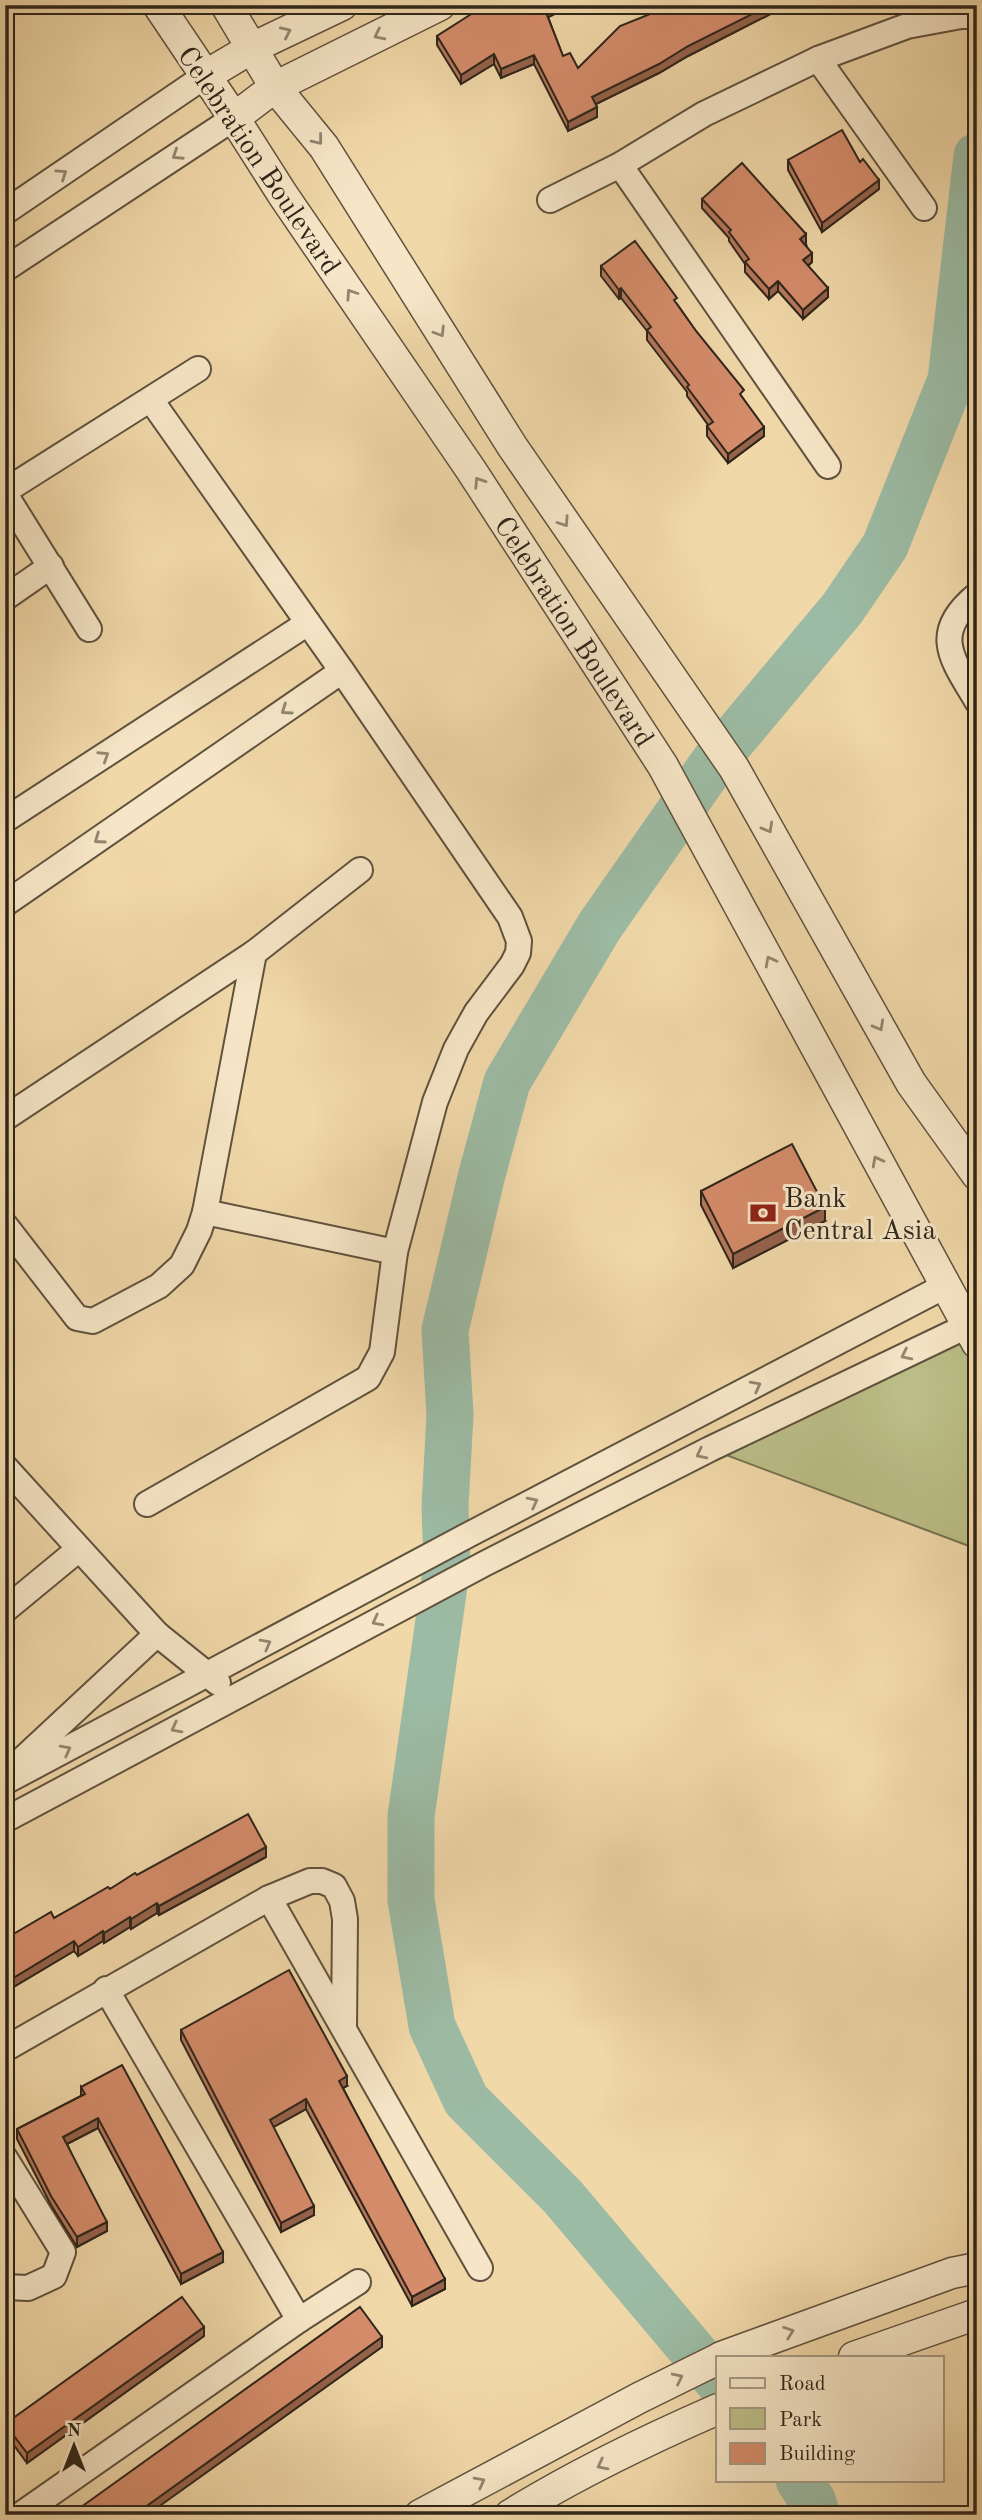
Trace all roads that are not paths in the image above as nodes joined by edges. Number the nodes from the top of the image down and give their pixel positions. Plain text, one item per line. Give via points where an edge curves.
1 (158, 5) edge
2 (226, 5) edge
3 (342, 5) edge
4 (440, 5) edge
5 (969, 16) edge
6 (252, 47) junction
7 (818, 59) junction
8 (205, 76) junction
9 (275, 87) junction
10 (234, 118) junction
11 (621, 164) junction
12 (550, 200) dead end
13 (923, 208) dead end
14 (5, 212) edge
15 (5, 269) edge
16 (198, 369) dead end
17 (151, 400) junction
18 (828, 466) dead end
19 (5, 493) edge
20 (51, 566) junction
21 (977, 594) edge
22 (5, 598) edge
23 (308, 623) junction
24 (89, 629) dead end
25 (342, 671) junction
26 (977, 701) edge
27 (5, 820) edge
28 (360, 870) dead end
29 (5, 904) edge
30 (254, 953) junction
31 (5, 1118) edge
32 (977, 1175) edge
33 (205, 1213) junction
34 (5, 1225) edge
35 (395, 1252) junction
36 (945, 1286) junction
37 (972, 1335) edge
38 (5, 1467) edge
39 (146, 1504) dead end
40 (79, 1549) junction
41 (5, 1610) edge
42 (157, 1634) junction
43 (209, 1675) junction
44 (233, 1697) junction
45 (5, 1773) edge
46 (5, 1782) edge
47 (5, 1820) edge
48 (269, 1898) junction
49 (106, 1989) junction
50 (344, 2028) junction
51 (5, 2049) edge
52 (5, 2158) edge
53 (480, 2268) dead end
54 (977, 2268) edge
55 (358, 2282) dead end
56 (5, 2287) edge
57 (977, 2314) edge
58 (299, 2320) junction
59 (724, 2356) edge
60 (857, 2356) edge
61 (716, 2360) edge
62 (716, 2410) edge
63 (20, 2515) edge
64 (420, 2515) edge
65 (510, 2515) edge

1 - 8 street, Celebration Boulevard
2 - 6 street, Celebration Boulevard
6 -> 3 street
4 -> 9 street
5 - 7 street via 907,26
6 - 8 street
6 - 9 street, Celebration Boulevard
7 - 11 street via 704,114
7 - 13 street
8 - 10 street, Celebration Boulevard
14 -> 8 street
9 - 10 street
9 -> 32 street, Celebration Boulevard via 324,147 512,446 734,768 911,1083
10 -> 15 street
36 -> 10 street, Celebration Boulevard via 663,765
11 - 12 street
11 - 18 street
16 - 17 street
17 - 19 street
17 - 23 street
19 - 20 street
20 - 22 street
20 - 24 street
21 - 26 street via 958,612 948,637 950,656
23 - 25 street
27 -> 23 street
25 -> 29 street
25 - 35 street via 510,917 519,941 512,965 456,1049 435,1102
28 - 30 street
30 - 31 street
30 - 33 street
33 - 34 street via 182,1265 159,1286 93,1321 77,1318
33 - 35 street
35 - 39 street via 382,1352 368,1378
36 - 37 street, Celebration Boulevard
43 -> 36 street
37 -> 44 street via 710,1449
38 - 40 street
40 - 41 street
40 - 42 street
42 - 43 street
42 - 45 street
43 - 44 street
46 -> 43 street
44 -> 47 street
48 - 49 street
48 - 50 street
48 - 50 street via 310,1881 334,1886 345,1919
49 - 51 street
49 - 58 street
50 - 53 street
52 - 56 street via 63,2252 54,2276 28,2288
59 -> 54 street
55 - 58 street
57 - 60 street
58 - 63 street
64 -> 61 street
62 -> 65 street

